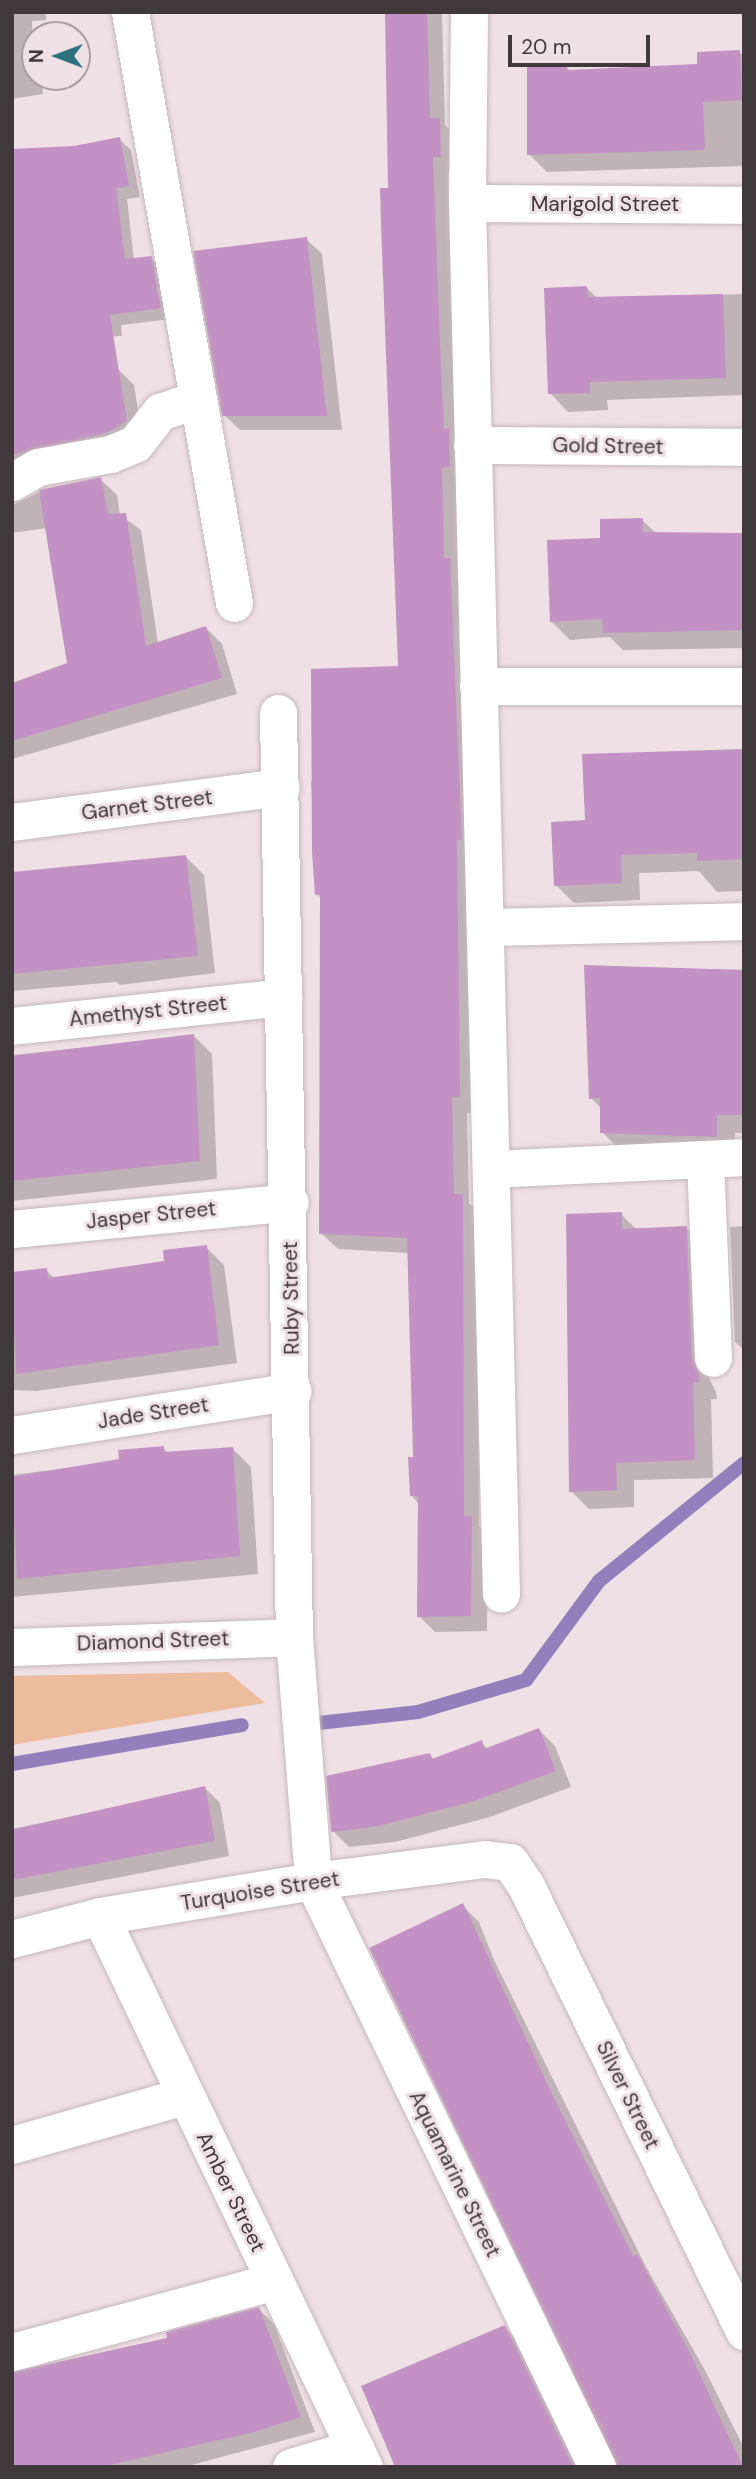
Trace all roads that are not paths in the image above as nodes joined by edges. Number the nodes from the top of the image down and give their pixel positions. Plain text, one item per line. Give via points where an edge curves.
1 (130, 12) edge
2 (469, 12) edge
3 (467, 203) junction
4 (744, 205) edge
5 (197, 399) junction
6 (472, 444) junction
7 (744, 447) edge
8 (12, 482) edge
9 (234, 603) dead end
10 (478, 686) junction
11 (744, 686) edge
12 (278, 713) dead end
13 (281, 787) junction
14 (12, 822) edge
15 (744, 921) edge
16 (485, 927) junction
17 (284, 997) junction
18 (12, 1026) edge
19 (744, 1157) edge
20 (705, 1159) junction
21 (491, 1169) junction
22 (290, 1202) junction
23 (12, 1229) edge
24 (713, 1358) dead end
25 (293, 1391) junction
26 (12, 1434) edge
27 (501, 1594) dead end
28 (294, 1637) junction
29 (12, 1647) edge
30 (510, 1862) joint
31 (313, 1881) junction
32 (100, 1916) junction
33 (12, 1939) edge
34 (184, 2096) junction
35 (12, 2145) edge
36 (275, 2281) junction
37 (744, 2331) edge
38 (12, 2351) edge
39 (359, 2457) edge
40 (291, 2467) edge
41 (597, 2467) edge

1 - 5 street
2 - 3 street
3 - 4 street, Marigold Street
3 - 6 street
5 - 8 street via 160,412 135,444 110,454 38,467
5 - 9 street
6 - 7 street, Gold Street
6 - 10 street
10 - 11 street
10 - 16 street
12 - 13 street, Ruby Street
13 - 14 street, Garnet Street
13 - 17 street, Ruby Street
15 - 16 street
16 - 21 street
17 - 18 street, Amethyst Street
17 - 22 street, Ruby Street
19 - 20 street
20 - 21 street
20 - 24 street
21 - 27 street
22 - 23 street, Jasper Street
22 - 25 street, Ruby Street
25 - 26 street, Jade Street
25 - 28 street, Ruby Street
28 - 29 street, Diamond Street
28 - 31 street, Ruby Street
30 - 31 street, Turquoise Street via 485,1859
30 - 37 street, Silver Street via 526,1886
31 - 32 street, Turquoise Street
31 - 41 street, Aquamarine Street
32 - 33 street, Turquoise Street
32 - 34 street, Amber Street
34 - 35 street
34 - 36 street, Amber Street
36 - 38 street
36 - 39 street, Amber Street
39 - 40 street

